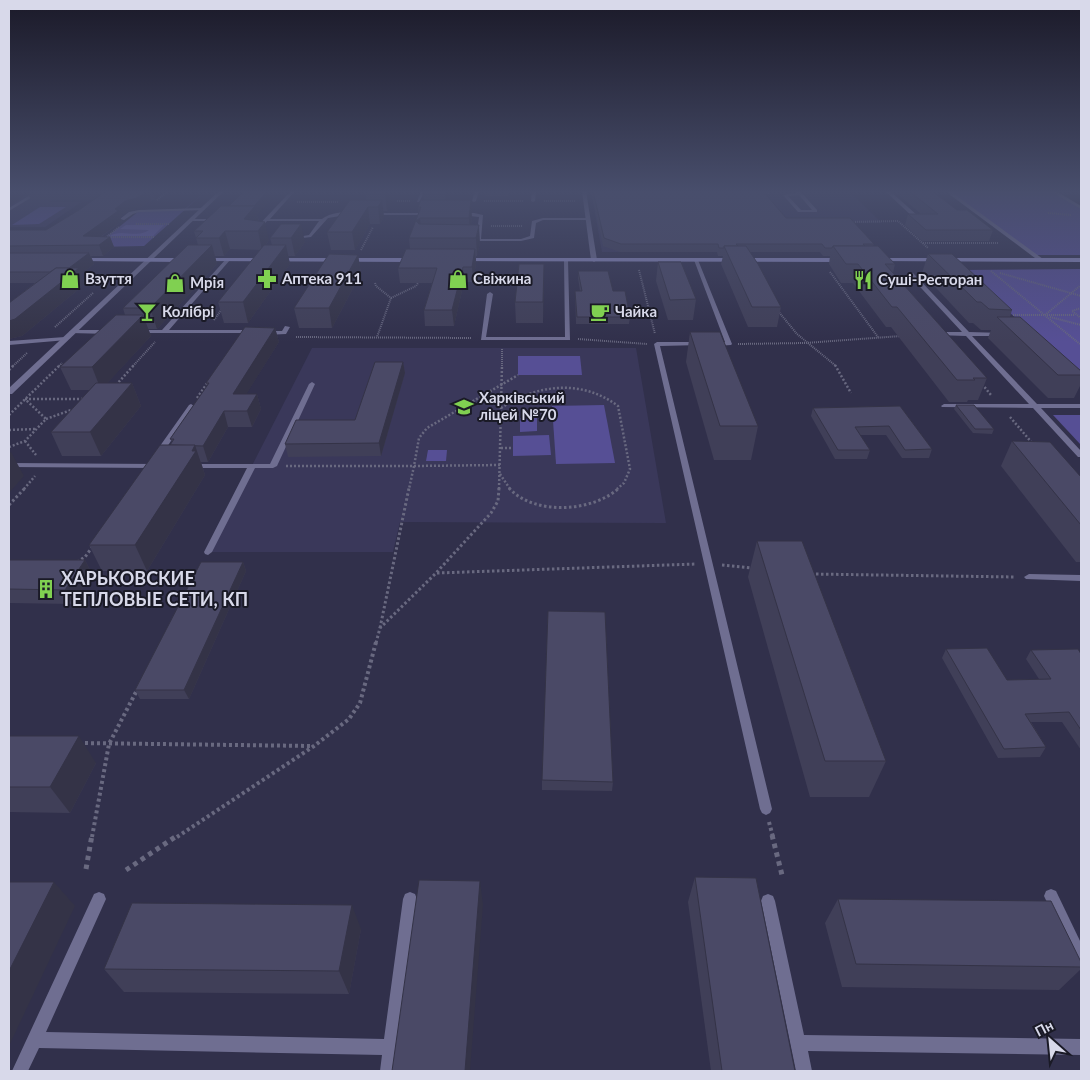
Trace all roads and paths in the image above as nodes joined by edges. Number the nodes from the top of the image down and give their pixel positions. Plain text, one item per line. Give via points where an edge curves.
1 (168, 241) edge
2 (364, 241) edge
3 (591, 241) edge
4 (919, 241) edge
5 (1015, 241) edge
6 (1007, 243) dead end
7 (922, 244) junction
8 (931, 251) dead end
9 (358, 255) edge
10 (73, 260) edge
11 (148, 260) junction
12 (189, 260) edge
13 (199, 260) edge
14 (228, 260) junction
15 (421, 260) edge
16 (450, 260) edge
17 (566, 260) junction
18 (594, 260) junction
19 (696, 260) junction
20 (848, 260) edge
21 (873, 260) edge
22 (951, 260) junction
23 (1040, 260) junction
24 (1081, 260) edge
25 (493, 269) dead end
26 (638, 270) dead end
27 (828, 270) dead end
28 (962, 270) edge
29 (911, 274) dead end
30 (834, 277) junction
31 (841, 277) edge
32 (375, 283) dead end
33 (418, 283) edge
34 (1081, 286) edge
35 (98, 288) dead end
36 (490, 294) joint
37 (1081, 296) edge
38 (391, 298) junction
39 (226, 304) edge
40 (1081, 308) edge
41 (777, 309) edge
42 (1013, 315) edge
43 (1044, 315) junction
44 (1075, 315) junction
45 (1081, 318) edge
46 (1081, 325) edge
47 (286, 330) joint
48 (72, 332) junction
49 (119, 332) edge
50 (128, 332) edge
51 (164, 332) junction
52 (204, 332) junction
53 (940, 334) edge
54 (968, 334) junction
55 (1011, 334) edge
56 (901, 336) edge
57 (878, 337) junction
58 (377, 338) junction
59 (483, 338) junction
60 (65, 339) junction
61 (503, 339) junction
62 (568, 339) junction
63 (41, 340) junction
64 (9, 343) edge
65 (805, 343) junction
66 (657, 344) junction
67 (702, 344) edge
68 (711, 344) edge
69 (729, 344) junction
70 (1081, 345) edge
71 (9, 370) edge
72 (518, 376) dead end
73 (212, 377) edge
74 (976, 378) edge
75 (312, 384) dead end
76 (501, 385) junction
77 (115, 386) edge
78 (9, 392) edge
79 (851, 393) dead end
80 (93, 399) edge
81 (191, 406) joint
82 (944, 406) dead end
83 (1036, 406) junction
84 (1081, 406) edge
85 (1001, 407) junction
86 (78, 408) edge
87 (501, 408) junction
88 (501, 414) junction
89 (523, 414) junction
90 (552, 414) dead end
91 (523, 418) dead end
92 (46, 419) junction
93 (36, 429) junction
94 (9, 430) edge
95 (9, 447) edge
96 (501, 448) junction
97 (513, 448) dead end
98 (1038, 450) edge
99 (1081, 455) edge
100 (435, 461) dead end
101 (9, 465) edge
102 (44, 465) junction
103 (500, 465) junction
104 (151, 466) junction
105 (169, 466) edge
106 (178, 466) edge
107 (252, 466) junction
108 (273, 466) junction
109 (414, 466) junction
110 (434, 466) junction
111 (500, 474) junction
112 (9, 505) edge
113 (96, 542) edge
114 (208, 552) dead end
115 (76, 562) edge
116 (709, 564) junction
117 (755, 568) dead end
118 (436, 573) junction
119 (802, 573) edge
120 (1029, 577) joint
121 (1081, 578) edge
122 (380, 628) junction
123 (141, 682) edge
124 (73, 743) edge
125 (109, 744) junction
126 (314, 746) junction
127 (766, 809) joint
128 (86, 869) dead end
129 (126, 870) dead end
130 (782, 875) dead end
131 (1051, 896) dead end
132 (99, 899) dead end
133 (410, 899) dead end
134 (768, 900) dead end
135 (1081, 958) edge
136 (34, 1040) junction
137 (798, 1043) junction
138 (392, 1047) junction
139 (1081, 1047) edge
140 (20, 1071) edge
141 (388, 1071) edge
142 (804, 1071) edge

1 - 11 street
2 - 9 path
3 - 18 street
4 - 7 path
5 - 23 street
6 - 7 path
7 - 8 path
10 - 11 main road
11 - 12 main road
11 - 48 street
13 - 14 main road
14 - 15 main road
14 - 51 lane
16 - 17 main road
17 - 18 main road
17 - 62 lane
18 - 19 main road
19 - 20 main road
19 - 69 lane
21 - 22 main road
22 - 23 main road
22 - 28 street
23 - 24 main road
25 - 36 path
26 - 66 path
27 - 30 path
29 - 54 lane
30 - 31 path
30 - 57 path
32 - 38 path
33 - 38 path
34 - 43 path
35 - 63 path
36 - 59 lane
37 - 70 path via 990,270
38 - 58 path
39 - 52 path
40 - 44 path via 1073,310
41 - 65 path via 786,325
42 - 43 path
43 - 44 path
43 - 46 path
44 - 45 path
47 - 52 lane
47 - 58 path via 294,337
48 - 49 lane
48 - 60 street
50 - 51 lane
51 - 52 lane
51 - 77 path
53 - 54 lane
54 - 55 lane
54 - 83 lane
56 - 57 path
57 - 65 path
58 - 59 path
59 - 61 lane
60 - 63 lane
60 - 78 street
61 - 62 lane
61 - 76 path
62 - 66 path
63 - 64 lane
63 - 71 path
65 - 69 path
65 - 79 path via 834,364
66 - 67 lane
66 - 116 lane
68 - 69 lane
72 - 76 path
73 - 81 path
74 - 85 path
75 - 108 lane
76 - 87 path
76 - 109 path via 427,428 419,438
80 - 92 path via 25,399
81 - 104 lane
82 - 85 lane
83 - 84 lane
83 - 85 lane
83 - 99 lane
85 - 98 path
86 - 92 path
87 - 88 path
87 - 111 path via 521,396 556,388 583,389 604,396 618,406 630,469 628,477 612,494 589,504 559,506 529,502 509,488
88 - 89 path
88 - 96 path
89 - 90 path
89 - 91 path
92 - 93 path
93 - 94 path
93 - 95 path via 25,441
96 - 97 path
96 - 103 path
100 - 110 path
101 - 102 lane
102 - 104 lane
102 - 112 path
103 - 110 path
103 - 111 path
104 - 105 lane
106 - 107 lane
107 - 108 lane
107 - 114 lane
108 - 109 path
109 - 110 path
109 - 122 path
111 - 118 path via 498,501 491,513
113 - 115 path via 85,558
116 - 117 path
116 - 118 path
116 - 127 lane
118 - 122 path
119 - 120 path
120 - 121 lane
122 - 126 path via 360,703 349,719
123 - 125 path
124 - 125 path
125 - 126 path
125 - 128 path
126 - 129 path
127 - 130 path
131 - 135 lane
132 - 136 lane
133 - 138 lane
134 - 137 lane
136 - 138 lane
136 - 140 lane
137 - 139 lane
137 - 142 lane
138 - 141 lane

